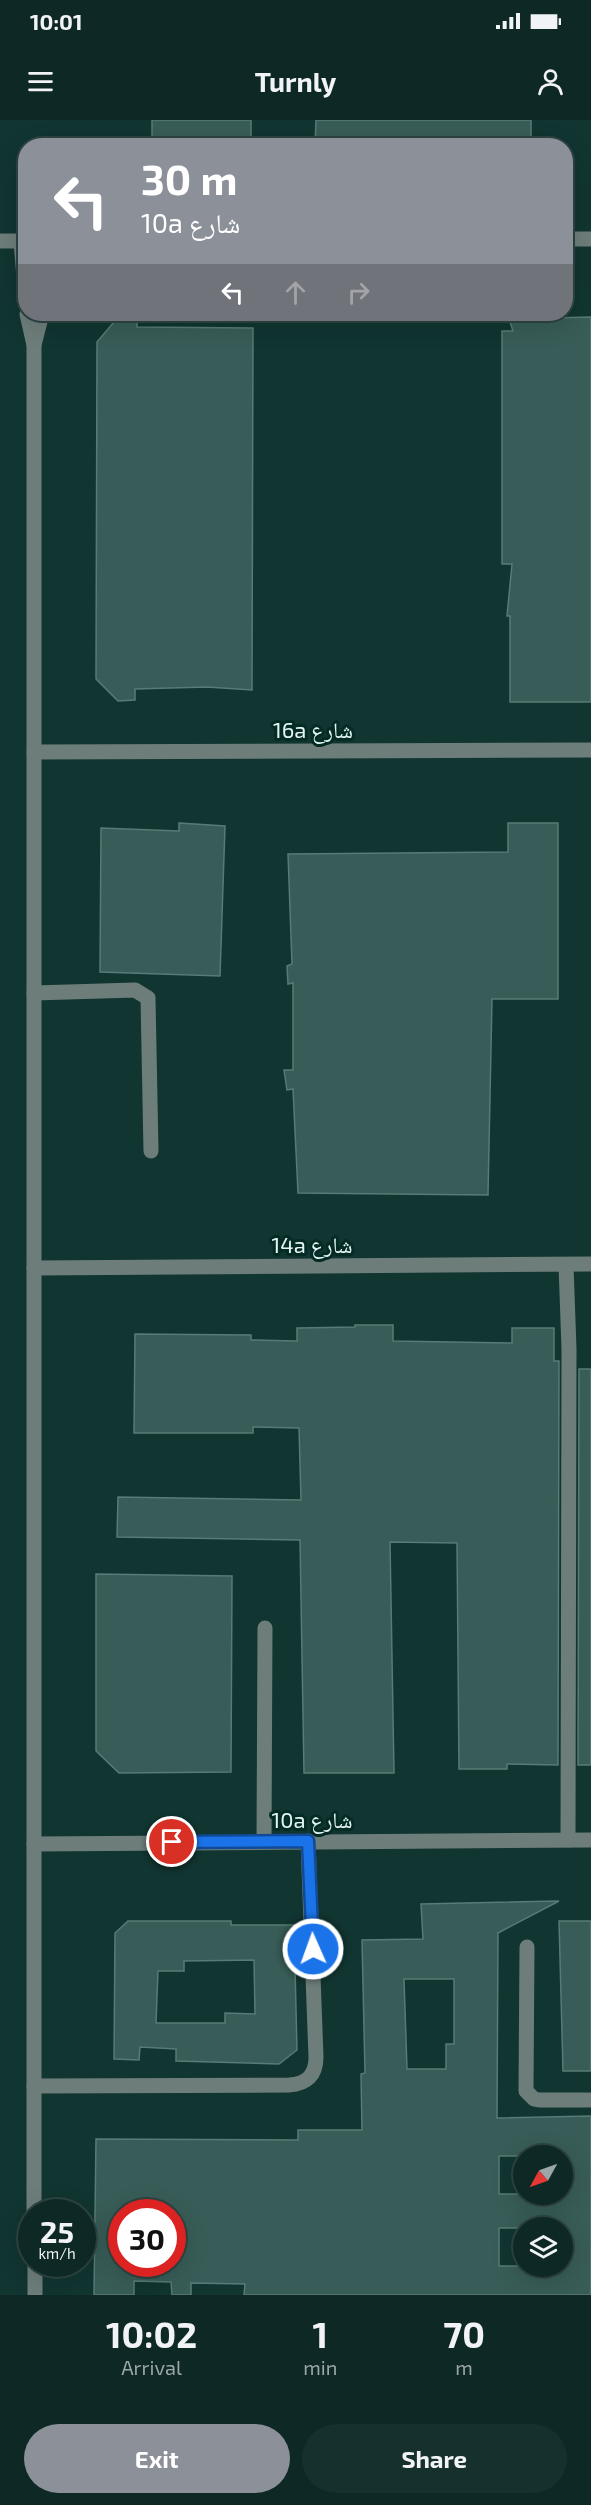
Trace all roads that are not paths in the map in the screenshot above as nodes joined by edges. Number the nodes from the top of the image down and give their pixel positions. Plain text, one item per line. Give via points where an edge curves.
1 (573, 239) edge
2 (591, 239) edge
3 (0, 241) edge
4 (18, 241) edge
5 (29, 321) edge
6 (40, 321) edge
7 (34, 345) junction
8 (591, 750) edge
9 (34, 752) junction
10 (34, 993) junction
11 (151, 1151) dead end
12 (566, 1264) junction
13 (591, 1264) edge
14 (34, 1268) junction
15 (265, 1628) dead end
16 (568, 1840) junction
17 (591, 1840) edge
18 (308, 1841) junction
19 (264, 1842) junction
20 (34, 1844) junction
21 (527, 1947) dead end
22 (34, 2086) junction
23 (591, 2100) edge
24 (34, 2199) edge
25 (34, 2277) edge
26 (35, 2295) edge

1 - 2 street
3 - 4 street
5 - 7 street
6 - 7 street
7 - 9 street
8 - 9 street, 16a شارع
9 - 10 street
10 - 11 street via 135,990 148,998
10 - 14 street
12 - 13 street, 14a شارع
12 - 14 street, 14a شارع
12 - 16 street
14 - 20 street
15 - 19 street
16 - 17 street, 10a شارع
16 - 18 street, 10a شارع
18 - 19 street, 10a شارع
18 - 22 street via 316,2066 306,2081 289,2085
19 - 20 street, 10a شارع
20 - 22 street
21 - 23 street via 526,2091 539,2100
22 - 24 street
25 - 26 street

